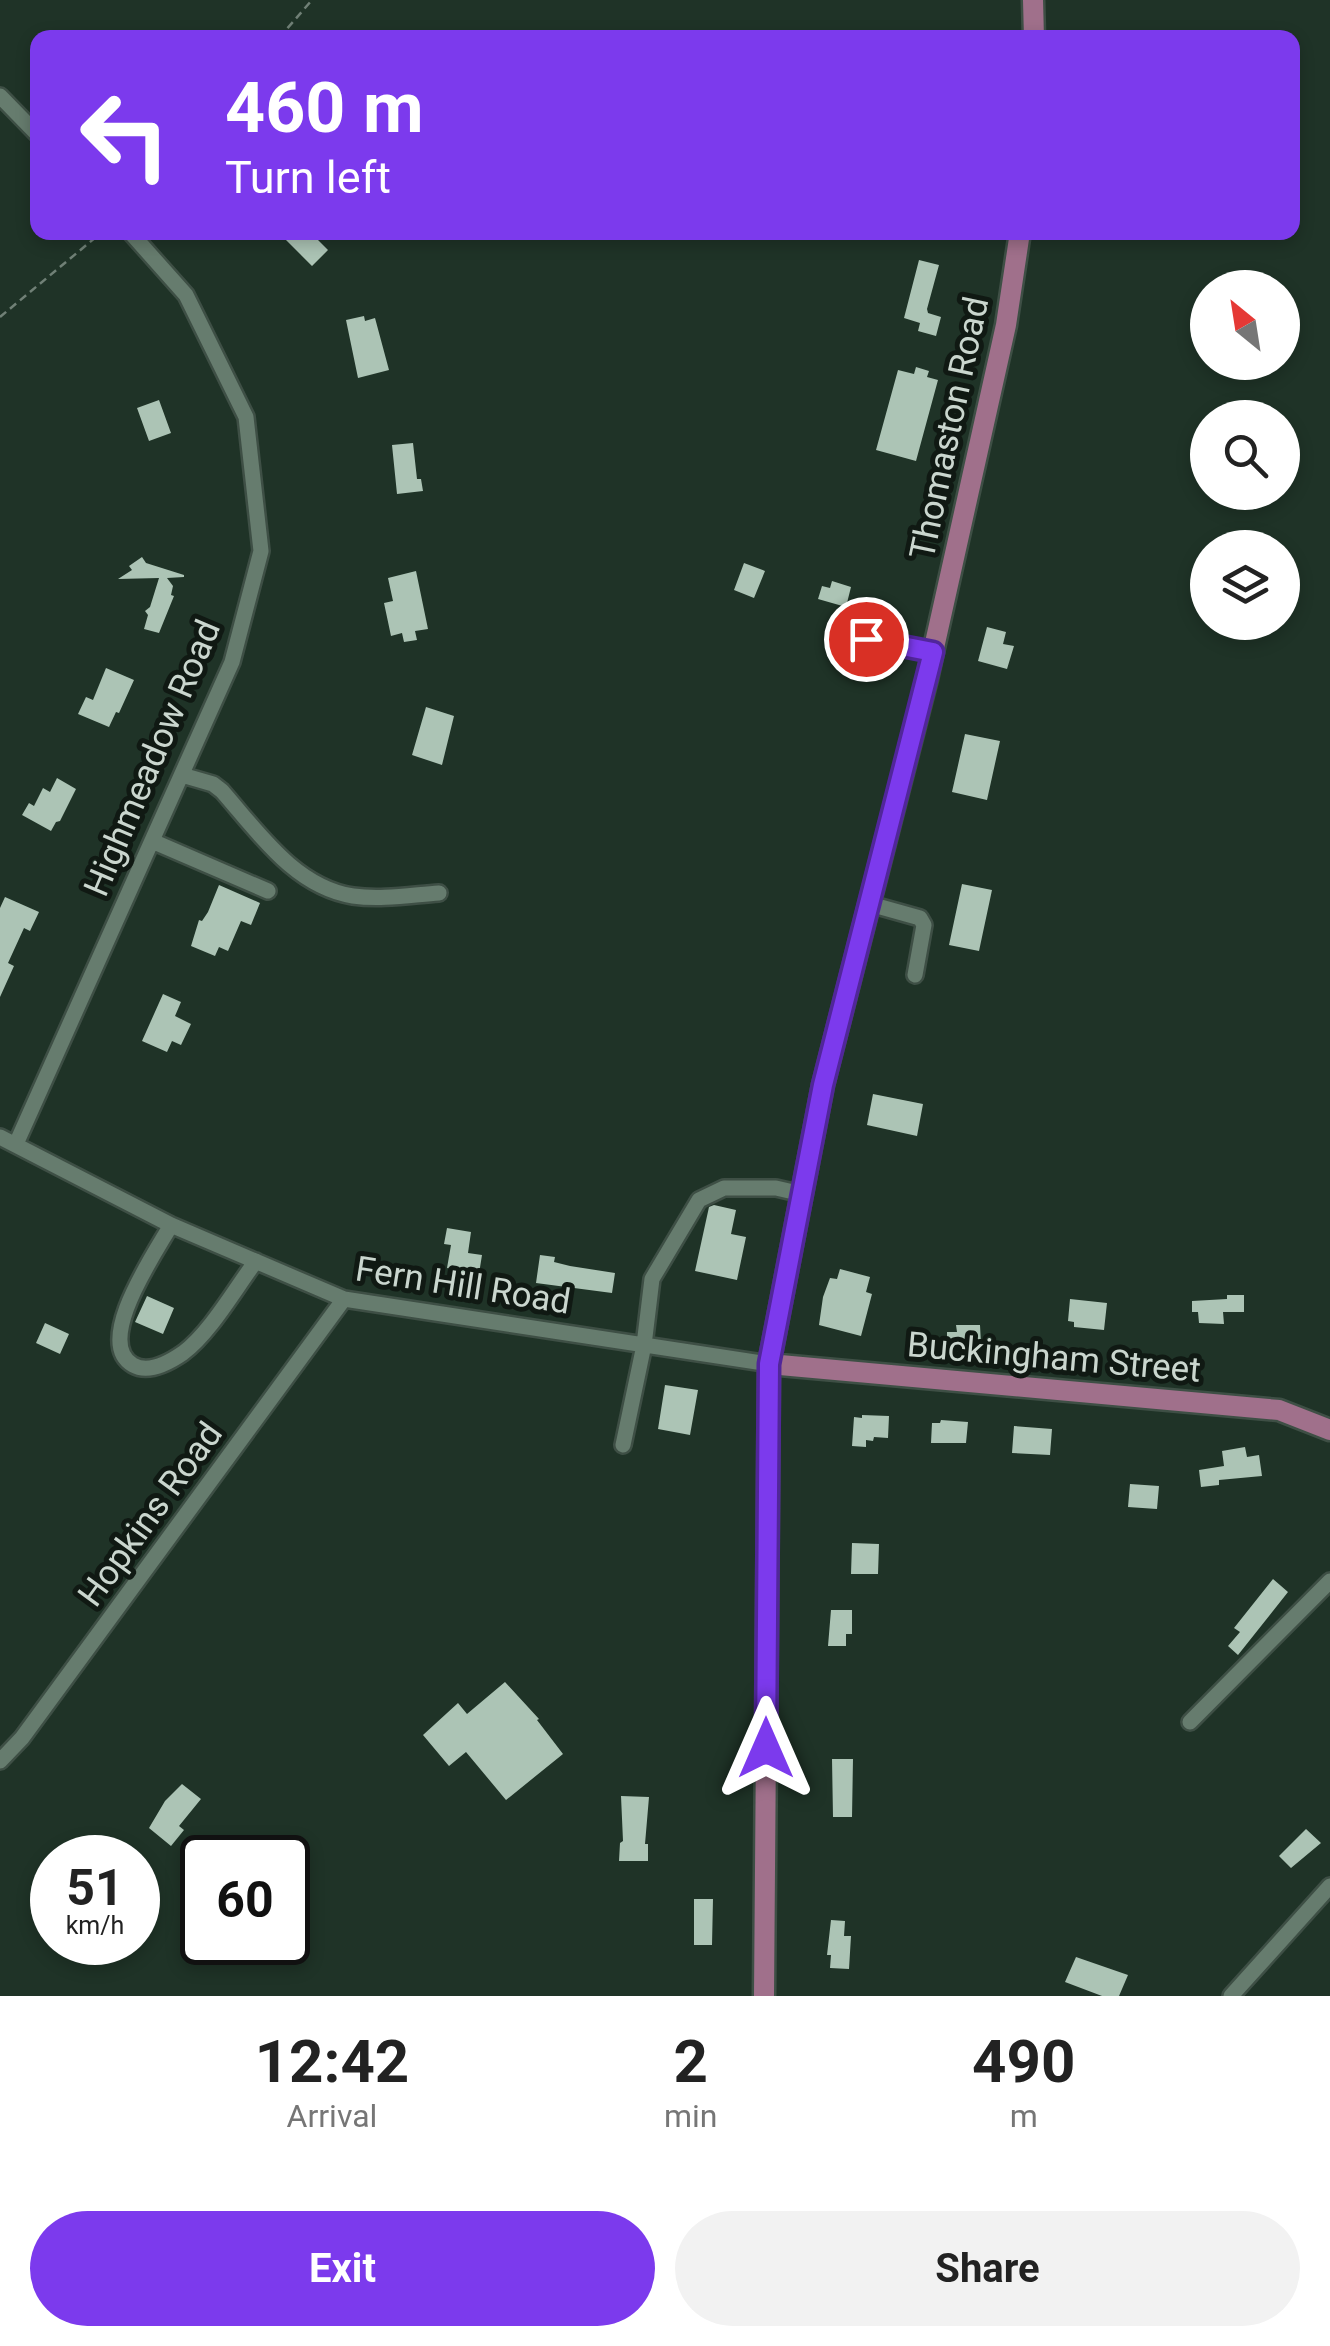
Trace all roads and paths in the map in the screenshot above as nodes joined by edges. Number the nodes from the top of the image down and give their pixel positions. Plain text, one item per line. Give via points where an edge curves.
1 (312, 0) edge
2 (1033, 0) edge
3 (286, 30) edge
4 (1034, 30) edge
5 (0, 96) edge
6 (30, 128) edge
7 (92, 240) edge
8 (137, 240) edge
9 (1019, 240) edge
10 (0, 317) edge
11 (836, 630) dead end
12 (933, 652) junction
13 (182, 775) junction
14 (152, 841) junction
15 (268, 892) dead end
16 (439, 893) dead end
17 (870, 904) junction
18 (915, 975) dead end
19 (0, 1136) edge
20 (16, 1144) junction
21 (802, 1194) junction
22 (171, 1225) junction
23 (256, 1261) junction
24 (344, 1299) junction
25 (644, 1345) junction
26 (769, 1364) junction
27 (1330, 1430) edge
28 (622, 1445) dead end
29 (1330, 1581) edge
30 (1190, 1722) dead end
31 (0, 1762) edge
32 (1330, 1886) edge
33 (764, 1996) edge
34 (1231, 1996) edge

1 - 3 path
2 - 4 main road
5 - 6 street
7 - 10 path
8 - 13 street, Highmeadow Road via 186,294 246,416 261,550 232,662
9 - 12 main road, Thomaston Road
11 - 12 street
12 - 17 main road, Thomaston Road
13 - 14 street, Highmeadow Road
13 - 16 street via 213,784 272,848 322,887 357,896
14 - 15 street
14 - 20 street, Highmeadow Road
17 - 18 street via 920,918
17 - 21 main road, Thomaston Road
19 - 20 street, Fern Hill Road
20 - 22 street, Fern Hill Road
21 - 25 street via 724,1188 700,1200 652,1279
21 - 26 main road, Thomaston Road
22 - 23 street, Fern Hill Road
22 - 23 street via 125,1310 118,1336 132,1365 149,1368 184,1352
23 - 24 street, Fern Hill Road
24 - 25 street, Fern Hill Road
24 - 31 street, Hopkins Road
25 - 26 street, Fern Hill Road
25 - 28 street
26 - 27 main road, Buckingham Street via 1279,1410
26 - 33 main road, Thomaston Road
29 - 30 street
32 - 34 street

